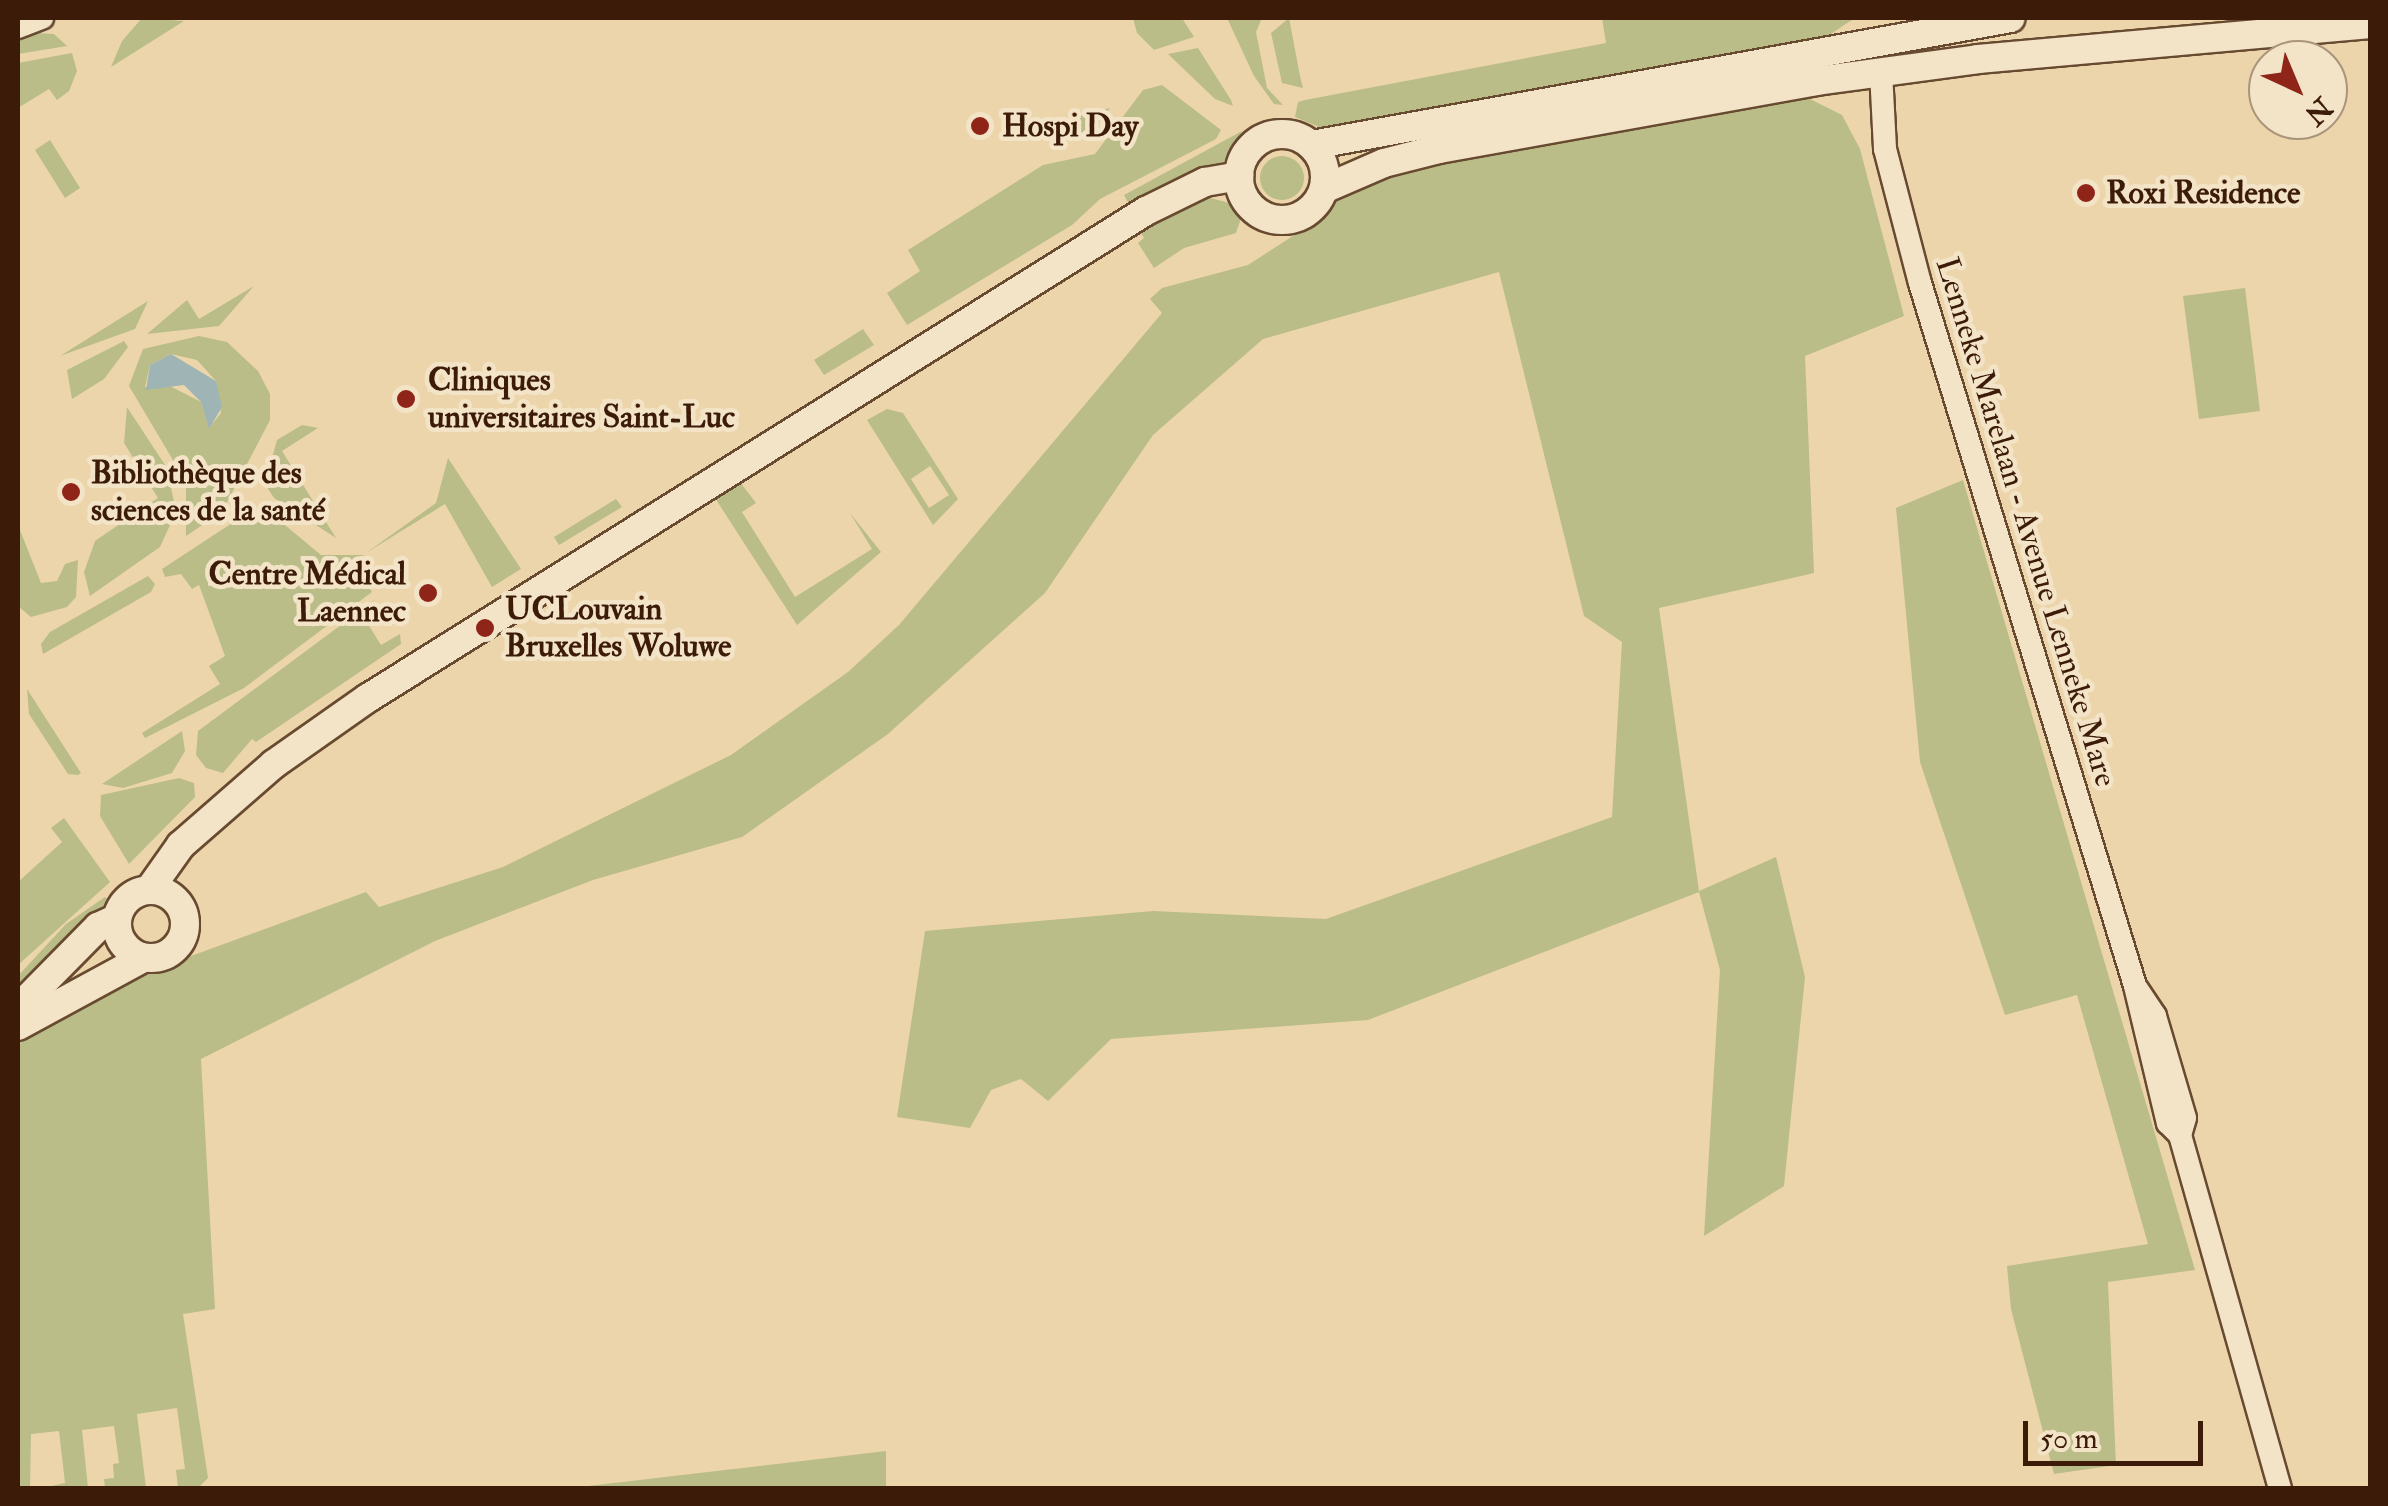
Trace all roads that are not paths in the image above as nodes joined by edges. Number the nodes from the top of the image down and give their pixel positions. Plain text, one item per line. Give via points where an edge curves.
1 (42, 18) edge
2 (2011, 18) edge
3 (2370, 24) edge
4 (1903, 26) edge
5 (18, 27) edge
6 (1881, 72) junction
7 (1312, 146) junction
8 (1239, 176) junction
9 (1324, 189) junction
10 (162, 895) junction
11 (117, 918) junction
12 (143, 958) junction
13 (18, 1008) edge
14 (18, 1026) edge
15 (2280, 1488) edge

1 - 5 street
2 - 4 street
3 - 6 street
4 - 6 street
4 - 7 street via 1812,59
6 - 9 street via 1439,149
6 - 15 street, Lenneke Marelaan - Avenue Lenneke Mare via 1885,149 1920,283 2135,986 2168,1123 2180,1134
7 - 8 street via 1292,135 1268,136 1248,152
7 - 9 street via 1324,166
8 - 9 street via 1252,208 1277,220 1310,210
8 - 10 street via 1205,182 1146,211 368,698 274,764 192,842
10 - 11 street via 129,898
10 - 12 street via 184,917 181,941 163,956
11 - 12 street via 122,943
11 - 13 street via 98,927
12 - 14 street

